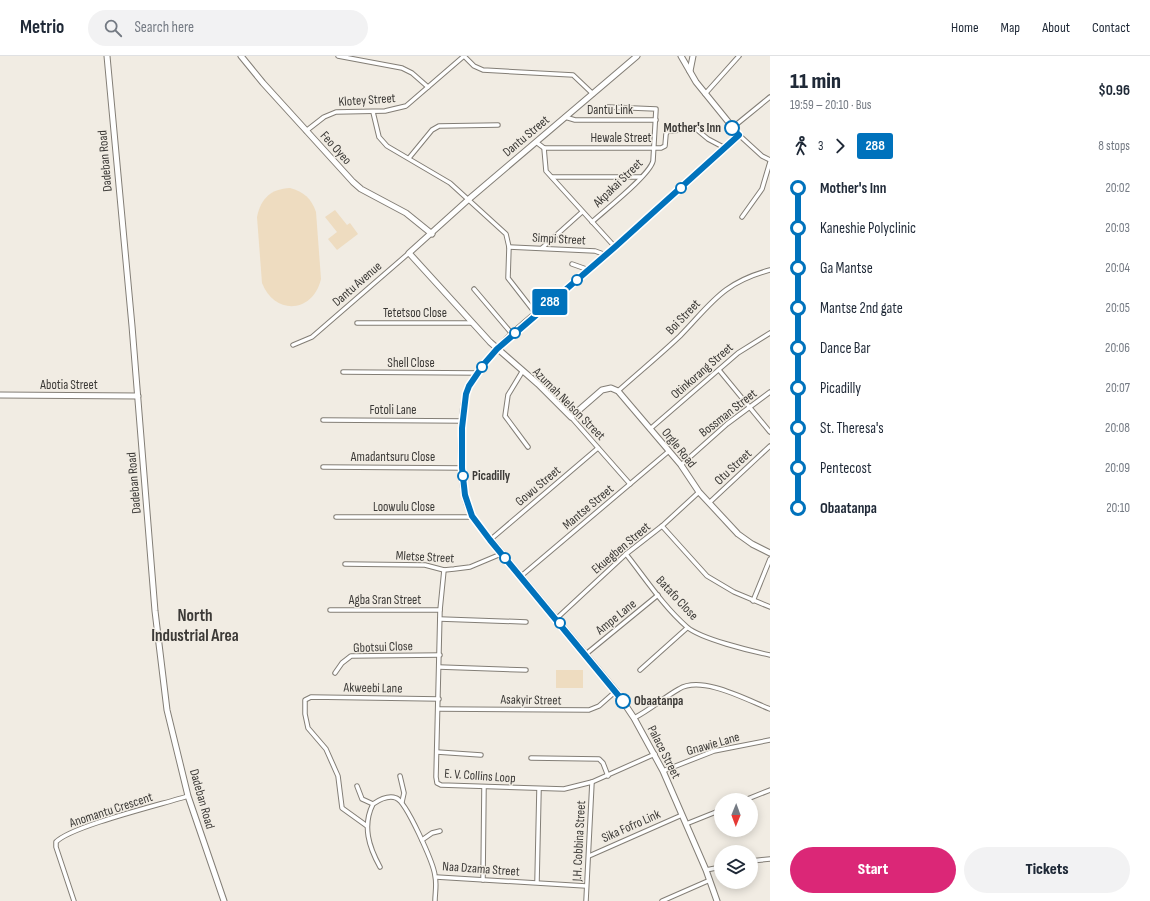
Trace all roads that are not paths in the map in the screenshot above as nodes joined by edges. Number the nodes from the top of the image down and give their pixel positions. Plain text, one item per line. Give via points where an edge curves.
1 (107, 56) edge
2 (241, 56) edge
3 (338, 56) edge
4 (464, 56) edge
5 (637, 56) edge
6 (681, 56) edge
7 (692, 56) edge
8 (740, 56) edge
9 (690, 71) junction
10 (428, 87) junction
11 (593, 94) junction
12 (705, 94) junction
13 (770, 98) edge
14 (608, 107) dead end
15 (373, 112) junction
16 (565, 117) junction
17 (656, 120) junction
18 (498, 125) dead end
19 (732, 128) junction
20 (306, 131) junction
21 (739, 135) junction
22 (536, 142) junction
23 (544, 148) junction
24 (655, 148) junction
25 (725, 148) junction
26 (409, 158) junction
27 (770, 161) edge
28 (552, 177) junction
29 (642, 177) junction
30 (469, 199) junction
31 (582, 212) junction
32 (742, 217) dead end
33 (592, 222) junction
34 (432, 234) junction
35 (509, 247) junction
36 (615, 247) junction
37 (542, 248) junction
38 (409, 253) junction
39 (606, 255) junction
40 (572, 264) dead end
41 (589, 270) junction
42 (770, 270) edge
43 (474, 289) dead end
44 (536, 314) junction
45 (357, 323) dead end
46 (472, 323) junction
47 (770, 332) edge
48 (513, 335) junction
49 (293, 345) dead end
50 (497, 349) junction
51 (719, 370) junction
52 (343, 372) dead end
53 (522, 372) junction
54 (478, 373) junction
55 (618, 392) junction
56 (770, 392) edge
57 (0, 395) edge
58 (138, 396) junction
59 (750, 408) junction
60 (571, 417) junction
61 (323, 420) dead end
62 (463, 420) junction
63 (650, 430) junction
64 (770, 432) edge
65 (770, 446) edge
66 (528, 447) dead end
67 (598, 448) junction
68 (669, 451) junction
69 (681, 465) junction
70 (323, 467) dead end
71 (462, 468) junction
72 (630, 484) junction
73 (699, 492) junction
74 (710, 502) junction
75 (472, 516) junction
76 (336, 517) dead end
77 (662, 526) junction
78 (490, 540) junction
79 (770, 553) edge
80 (501, 554) junction
81 (626, 554) junction
82 (770, 559) edge
83 (345, 564) dead end
84 (444, 570) junction
85 (520, 578) junction
86 (658, 595) junction
87 (753, 601) junction
88 (770, 607) edge
89 (330, 610) dead end
90 (440, 610) junction
91 (440, 619) junction
92 (556, 619) junction
93 (526, 622) dead end
94 (687, 628) junction
95 (586, 654) junction
96 (440, 655) junction
97 (770, 655) edge
98 (439, 667) junction
99 (526, 670) dead end
100 (640, 670) dead end
101 (335, 673) dead end
102 (616, 691) junction
103 (439, 699) junction
104 (438, 708) junction
105 (770, 709) edge
106 (634, 718) junction
107 (770, 740) edge
108 (437, 752) junction
109 (655, 754) junction
110 (481, 755) dead end
111 (531, 758) dead end
112 (663, 771) junction
113 (400, 776) dead end
114 (608, 776) junction
115 (592, 782) junction
116 (357, 786) dead end
117 (484, 787) junction
118 (539, 790) junction
119 (770, 790) edge
120 (758, 795) edge
121 (188, 796) junction
122 (402, 802) junction
123 (373, 804) junction
124 (714, 813) edge
125 (682, 815) junction
126 (686, 824) junction
127 (367, 826) junction
128 (440, 831) dead end
129 (422, 840) junction
130 (589, 856) junction
131 (770, 859) edge
132 (758, 860) edge
133 (380, 867) dead end
134 (714, 868) edge
135 (706, 870) junction
136 (436, 877) junction
137 (483, 880) junction
138 (710, 880) junction
139 (537, 882) junction
140 (586, 886) junction
141 (74, 901) edge
142 (224, 901) edge
143 (435, 901) edge
144 (586, 901) edge
145 (662, 901) edge
146 (717, 901) edge

1 - 58 street, Dadeban Road
2 - 20 street, Feo Oyeo
3 - 10 street via 402,68
4 - 10 street, Klotey Street
4 - 11 street via 474,66 483,70 573,75
5 - 11 street, Dantu Street
6 - 9 street
7 - 9 street
8 - 12 street
9 - 12 street
10 - 15 street, Klotey Street via 406,106
11 - 16 street, Dantu Street
12 - 19 street
13 - 19 street
14 - 17 street, Akpakai Street via 656,109
15 - 20 street, Klotey Street via 336,112 324,116
15 - 26 street via 379,137 392,150
16 - 17 street, Dantu Link via 575,120
16 - 22 street, Dantu Street
17 - 24 street, Akpakai Street
18 - 26 street via 439,126 432,130
19 - 21 street
20 - 34 street, Feo Oyeo via 357,186 406,213
21 - 25 street, Palace Street
21 - 27 street
22 - 23 street
22 - 30 street, Dantu Street
23 - 24 street, Hewale Street
23 - 28 street via 545,168
24 - 25 street, Hewale Street via 664,146 668,131 696,129
24 - 29 street, Akpakai Street via 652,166
25 - 36 street, Palace Street
26 - 30 street via 445,179
27 - 32 street via 762,188
28 - 29 street
28 - 31 street
29 - 33 street, Akpakai Street
30 - 34 street, Dantu Street
30 - 35 street via 506,234
31 - 33 street
31 - 37 street
33 - 36 street
34 - 38 street, Dantu Avenue
35 - 37 street, Simpi Street
35 - 44 street via 508,280
36 - 39 street, Palace Street
37 - 39 street, Simpi Street via 595,251
38 - 46 street, Azumah Nelson Street
38 - 49 street, Dantu Avenue via 312,337
39 - 41 street, Palace Street
40 - 41 street
41 - 44 street, Palace Street
42 - 55 street, Boi Street via 738,281 722,292 680,336
43 - 48 street
44 - 48 street, Palace Street
45 - 46 street, Tetetsoo Close
46 - 50 street, Azumah Nelson Street
47 - 51 street, Otinkorang Street via 738,353
48 - 50 street, Palace Street
50 - 53 street, Azumah Nelson Street
50 - 54 street, Palace Street
51 - 59 street
51 - 63 street, Otinkorang Street
52 - 54 street, Shell Close
53 - 60 street, Azumah Nelson Street
53 - 66 street via 508,395 505,416
54 - 62 street, Palace Street via 466,394
55 - 60 street via 611,388 602,390
55 - 63 street, Orgle Road
56 - 59 street, Bossman Street
57 - 58 street, Abotia Street
58 - 121 street, Dadeban Road via 167,710
59 - 64 street
59 - 69 street, Bossman Street via 727,424
60 - 67 street, Azumah Nelson Street
61 - 62 street, Fotoli Lane
62 - 71 street, Palace Street
63 - 68 street, Orgle Road
65 - 74 street, Otu Street
67 - 72 street, Azumah Nelson Street
67 - 78 street, Gowu Street
68 - 69 street, Orgle Road
68 - 72 street, Mantse Street
69 - 73 street, Orgle Road
70 - 71 street, Amadantsuru Close
71 - 75 street, Palace Street via 465,497
72 - 85 street, Mantse Street
73 - 74 street, Orgle Road
73 - 77 street, Ekuegben Street
74 - 79 street, Orgle Road via 738,534
75 - 76 street, Loowulu Close
75 - 78 street, Palace Street
77 - 81 street, Ekuegben Street
77 - 87 street via 707,576
78 - 80 street, Palace Street
80 - 84 street, Mletse Street via 470,567
80 - 85 street, Palace Street
81 - 86 street, Batafo Close
81 - 92 street, Ekuegben Street
82 - 87 street
83 - 84 street, Mletse Street via 426,565
84 - 90 street, E. V. Collins Loop
85 - 92 street, Palace Street
86 - 94 street, Batafo Close
86 - 95 street, Ampe Lane
87 - 88 street
89 - 90 street, Agba Sran Street
90 - 91 street, E. V. Collins Loop
91 - 93 street
91 - 96 street, E. V. Collins Loop
92 - 95 street, Palace Street
94 - 97 street, Batafo Close via 709,638
94 - 100 street
95 - 102 street, Palace Street
96 - 98 street, E. V. Collins Loop
96 - 101 street, Gbotsui Close via 351,656
98 - 99 street
98 - 103 street, E. V. Collins Loop
102 - 104 street, Asakyir Street via 600,706 590,710
102 - 106 street, Palace Street
103 - 104 street, E. V. Collins Loop
103 - 127 street, Akweebi Lane via 306,698 304,704 308,728 326,749 335,769 342,808
104 - 108 street, E. V. Collins Loop
105 - 106 street via 710,686 692,684 679,689
106 - 109 street, Palace Street
107 - 112 street, Gnawie Lane via 714,751
108 - 110 street
108 - 117 street, E. V. Collins Loop via 438,783
109 - 112 street, Palace Street
109 - 114 street, E. V. Collins Loop
111 - 114 street via 599,759
112 - 125 street, Palace Street
113 - 122 street via 404,794
114 - 115 street, E. V. Collins Loop
115 - 118 street, E. V. Collins Loop via 564,789
115 - 130 street, J.H. Cobbina Street
116 - 123 street via 362,799
117 - 118 street, E. V. Collins Loop
117 - 137 street
118 - 139 street
119 - 120 street
121 - 141 street, Anomantu Crescent via 61,837 56,842 56,847
121 - 142 street, Dadeban Road
122 - 123 street via 389,797
122 - 129 street, Naa Dzama Street
123 - 127 street
124 - 126 street
125 - 126 street, Palace Street
125 - 130 street, Sika Fofro Link
126 - 135 street, Palace Street
127 - 133 street via 371,846
128 - 129 street
129 - 136 street, Naa Dzama Street
130 - 140 street, J.H. Cobbina Street
131 - 132 street
134 - 135 street
135 - 138 street, Palace Street
136 - 137 street, Naa Dzama Street
136 - 143 street
137 - 139 street, Naa Dzama Street
138 - 145 street
138 - 146 street, Palace Street
139 - 140 street, Naa Dzama Street
140 - 144 street, J.H. Cobbina Street

